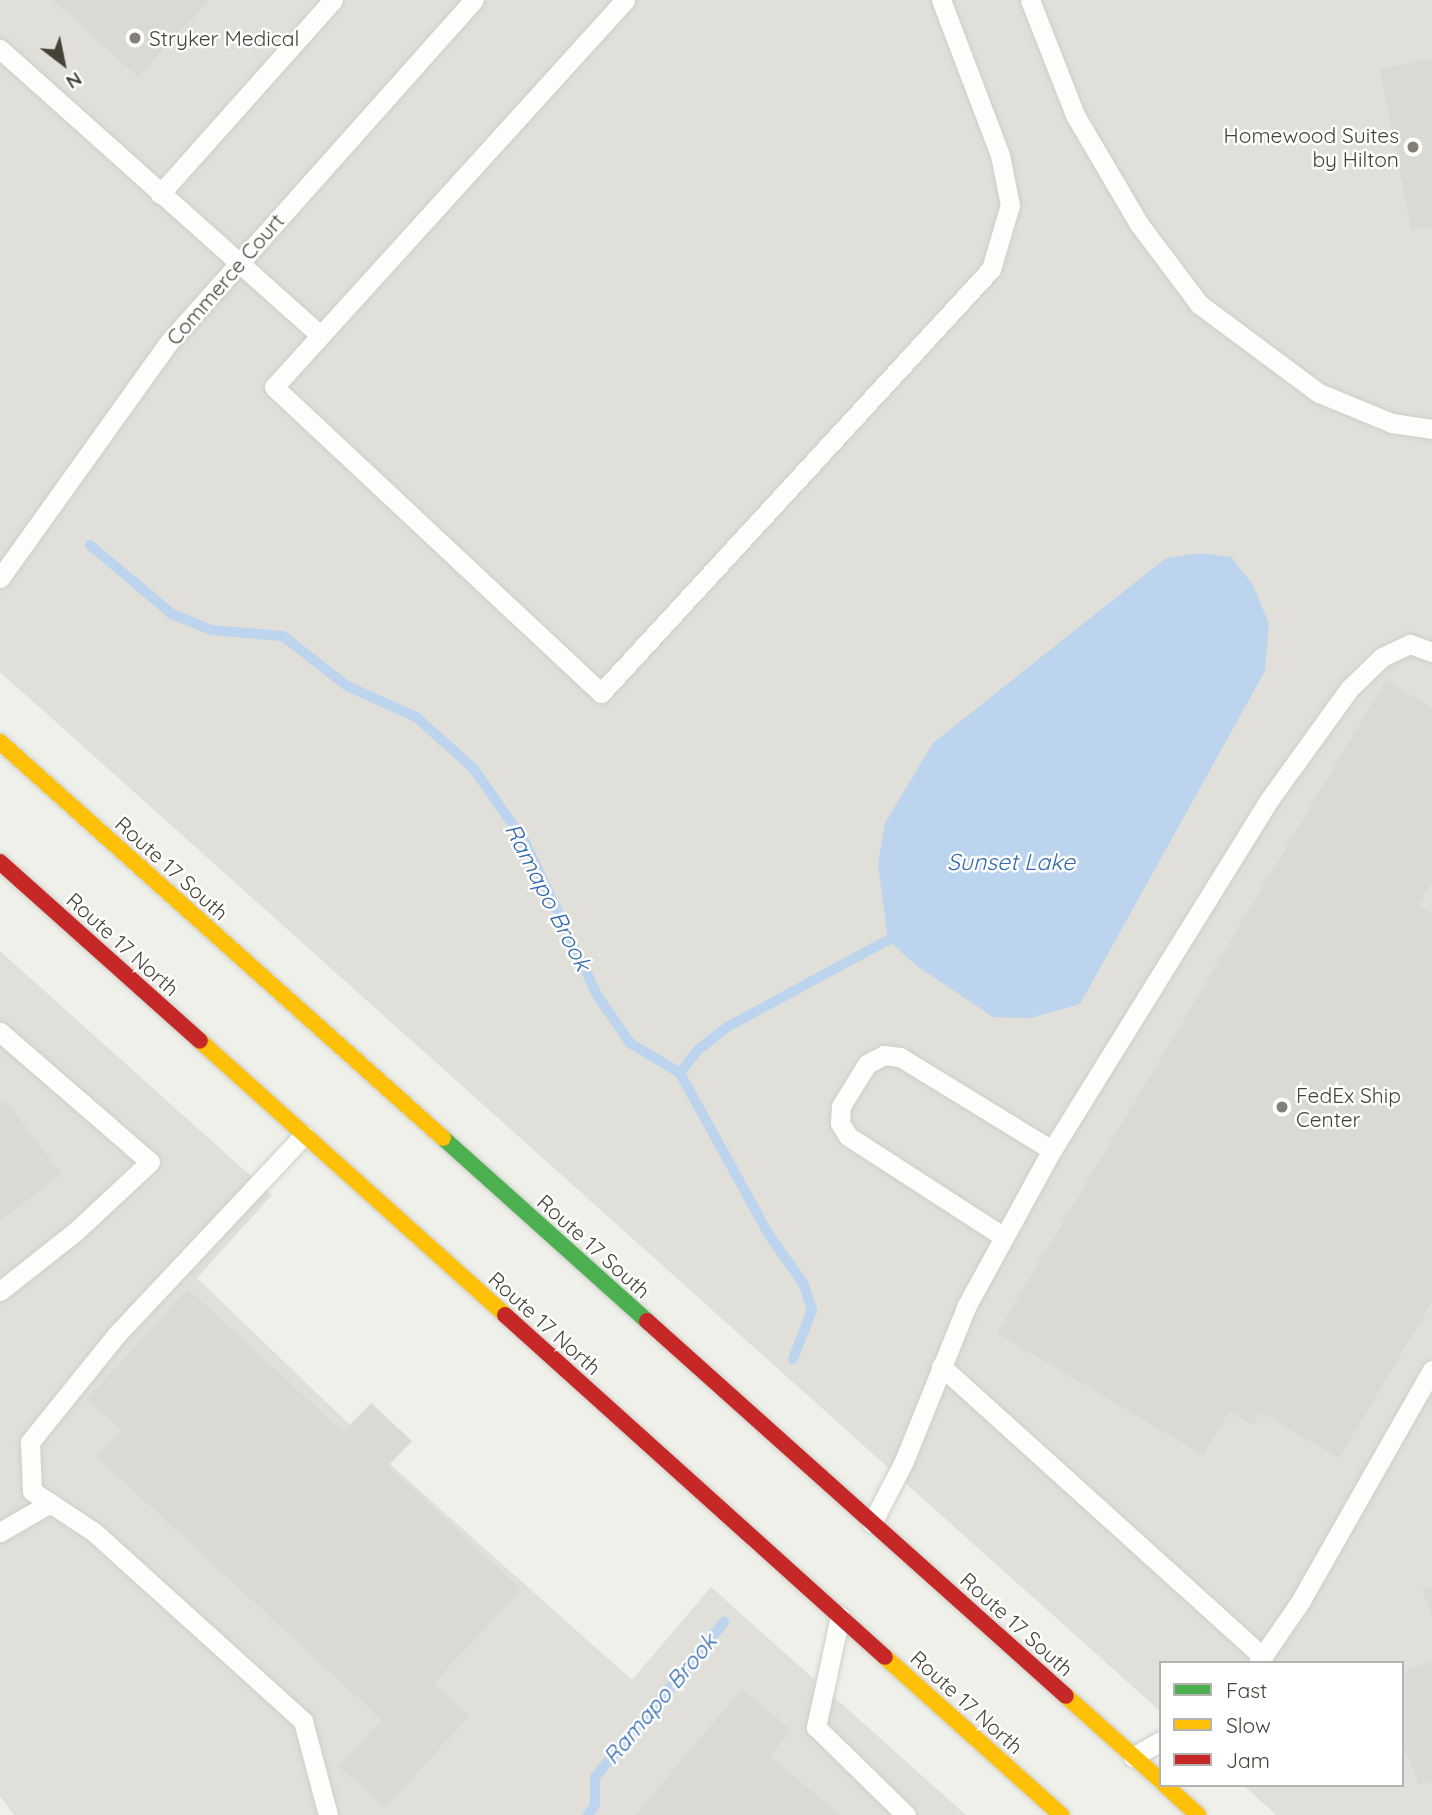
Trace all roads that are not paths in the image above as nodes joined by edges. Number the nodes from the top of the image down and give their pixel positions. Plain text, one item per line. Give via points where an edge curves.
1 (333, 0) edge
2 (474, 0) edge
3 (625, 0) edge
4 (942, 0) edge
5 (1030, 0) edge
6 (0, 49) edge
7 (160, 194) junction
8 (236, 263) junction
9 (320, 335) junction
10 (1432, 429) edge
11 (0, 578) edge
12 (1432, 652) edge
13 (0, 742) edge
14 (0, 862) edge
15 (0, 1032) edge
16 (304, 1135) junction
17 (1052, 1150) junction
18 (1004, 1237) junction
19 (0, 1291) edge
20 (941, 1366) junction
21 (1432, 1370) edge
22 (50, 1503) junction
23 (872, 1522) junction
24 (0, 1532) edge
25 (840, 1616) junction
26 (1260, 1660) edge
27 (1159, 1742) edge
28 (1133, 1756) junction
29 (1159, 1779) edge
30 (1167, 1787) edge
31 (328, 1815) edge
32 (906, 1815) edge
33 (1061, 1815) edge
34 (1198, 1815) edge

1 - 7 lane
2 - 8 lane, Commerce Court
3 - 9 lane
4 - 9 lane via 1000,155 1010,205 991,269 601,693 274,387
5 - 10 lane via 1075,115 1139,224 1199,304 1319,393 1392,423
6 - 7 lane
7 - 8 lane
8 - 9 lane
8 - 11 lane, Commerce Court via 169,342
12 - 17 lane via 1410,645 1382,657 1349,689 1269,800
13 - 23 highway, Route 17 South
14 - 16 highway, Route 17 North
15 - 19 lane via 150,1163 76,1231
16 - 22 lane via 117,1334 30,1442 32,1491
16 - 25 highway, Route 17 North
17 - 18 lane
17 - 18 lane via 900,1057 884,1055 867,1064 841,1106 840,1123 848,1136
18 - 20 lane
20 - 23 lane via 904,1461
20 - 26 lane
21 - 26 lane via 1300,1602
22 - 24 lane
22 - 31 lane via 94,1532 303,1721
23 - 28 highway, Route 17 South
25 - 32 lane via 816,1727
25 - 33 highway, Route 17 North
27 - 28 lane
28 - 29 highway, Route 17 South
30 - 34 highway

